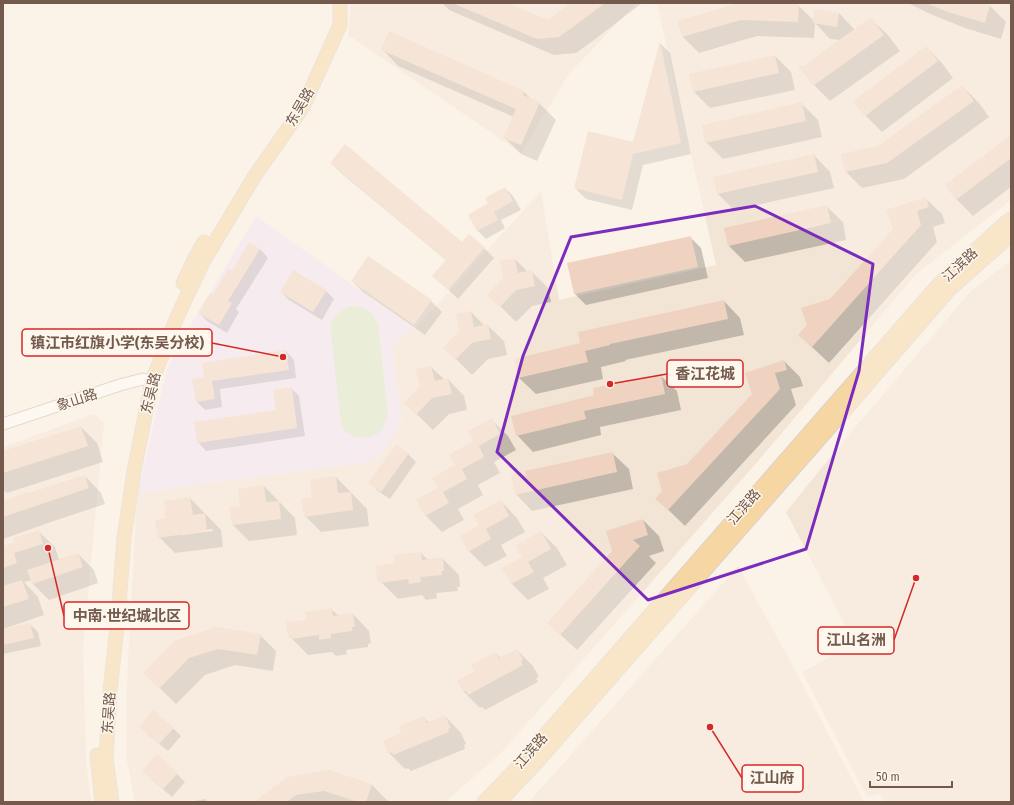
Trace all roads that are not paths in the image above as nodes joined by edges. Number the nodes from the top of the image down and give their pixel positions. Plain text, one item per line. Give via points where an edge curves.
1 (332, 3) edge
2 (340, 3) edge
3 (1011, 218) edge
4 (1011, 235) edge
5 (147, 380) junction
6 (3, 424) edge
7 (102, 802) edge
8 (112, 802) edge
9 (484, 802) edge
10 (499, 802) edge

1 - 5 main road, 东吴路 via 331,22 295,103 246,172 195,258 169,313
2 - 5 main road, 东吴路 via 340,25 303,107 254,177 203,262
3 - 9 main road, 江滨路 via 938,284 516,769
4 - 10 main road, 江滨路 via 949,290
5 - 6 street, 象山路 via 120,385
5 - 7 main road, 东吴路 via 125,470 115,537 97,757
5 - 8 main road, 东吴路 via 124,538 110,690 106,758

